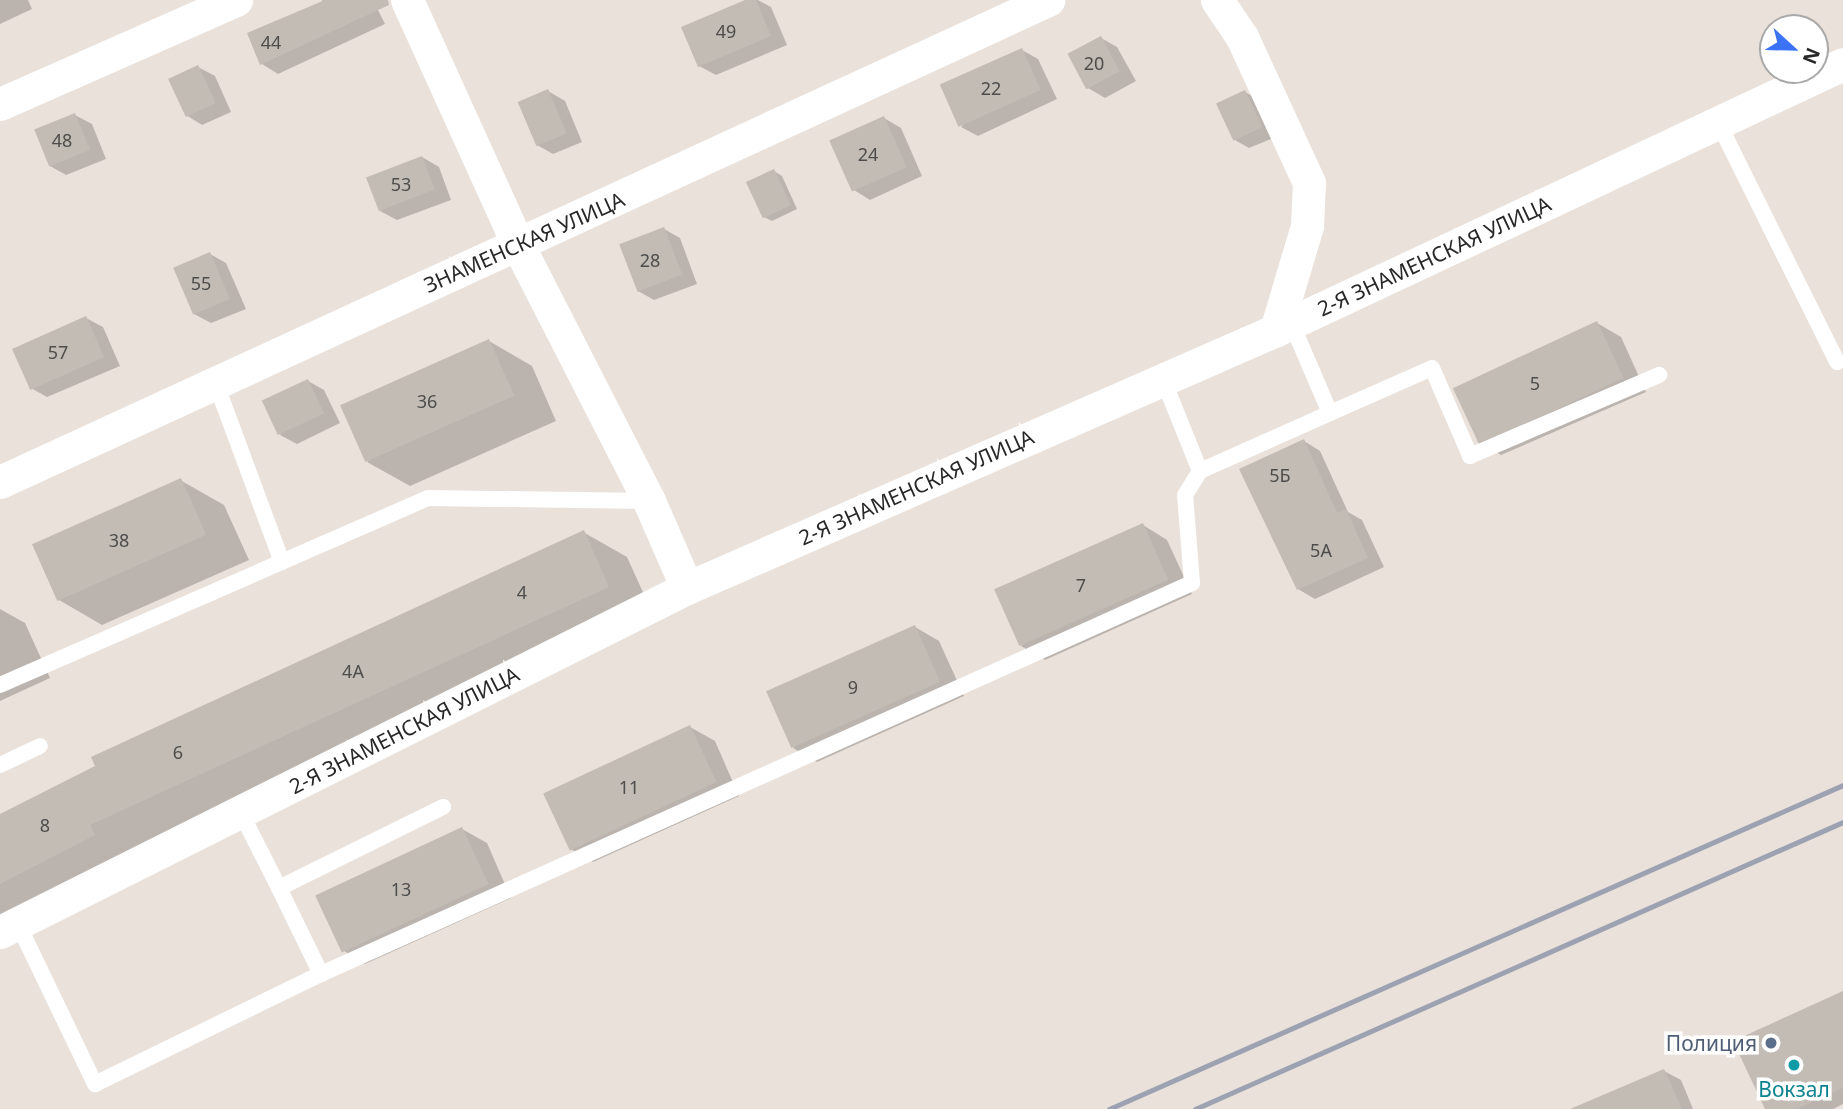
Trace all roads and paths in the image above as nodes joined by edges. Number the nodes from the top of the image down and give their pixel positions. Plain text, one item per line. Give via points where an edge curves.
1 (236, 0) edge
2 (407, 0) edge
3 (1048, 0) edge
4 (1217, 0) edge
5 (1843, 64) edge
6 (0, 104) edge
7 (1718, 122) junction
8 (518, 245) junction
9 (1284, 326) junction
10 (1837, 362) dead end
11 (1659, 375) dead end
12 (1163, 379) junction
13 (215, 381) junction
14 (1330, 413) junction
15 (1200, 471) junction
16 (0, 482) edge
17 (649, 501) junction
18 (282, 562) junction
19 (687, 588) junction
20 (0, 685) edge
21 (40, 746) dead end
22 (0, 765) edge
23 (443, 807) dead end
24 (241, 813) junction
25 (279, 888) junction
26 (9, 928) edge
27 (321, 974) junction

1 - 6 street
2 - 8 street
3 - 8 street, ЗНАМЕНСКАЯ УЛИЦА
4 - 9 street via 1242,37 1309,183 1307,226
5 - 7 street, 2-Я ЗНАМЕНСКАЯ УЛИЦА
7 - 9 street, 2-Я ЗНАМЕНСКАЯ УЛИЦА
7 - 10 lane
8 - 13 street, ЗНАМЕНСКАЯ УЛИЦА
8 - 17 street
9 - 12 street, 2-Я ЗНАМЕНСКАЯ УЛИЦА
9 - 14 lane
11 - 14 lane via 1470,456 1432,368
12 - 15 lane
12 - 19 street, 2-Я ЗНАМЕНСКАЯ УЛИЦА
13 - 16 street, ЗНАМЕНСКАЯ УЛИЦА
13 - 18 lane
14 - 15 lane
15 - 27 lane via 1185,495 1192,583
17 - 18 lane via 428,498
17 - 19 street
18 - 20 lane
19 - 24 street, 2-Я ЗНАМЕНСКАЯ УЛИЦА
21 - 22 lane
23 - 25 lane
24 - 25 lane
24 - 26 street, 2-Я ЗНАМЕНСКАЯ УЛИЦА
25 - 27 lane
26 - 27 lane via 96,1084

